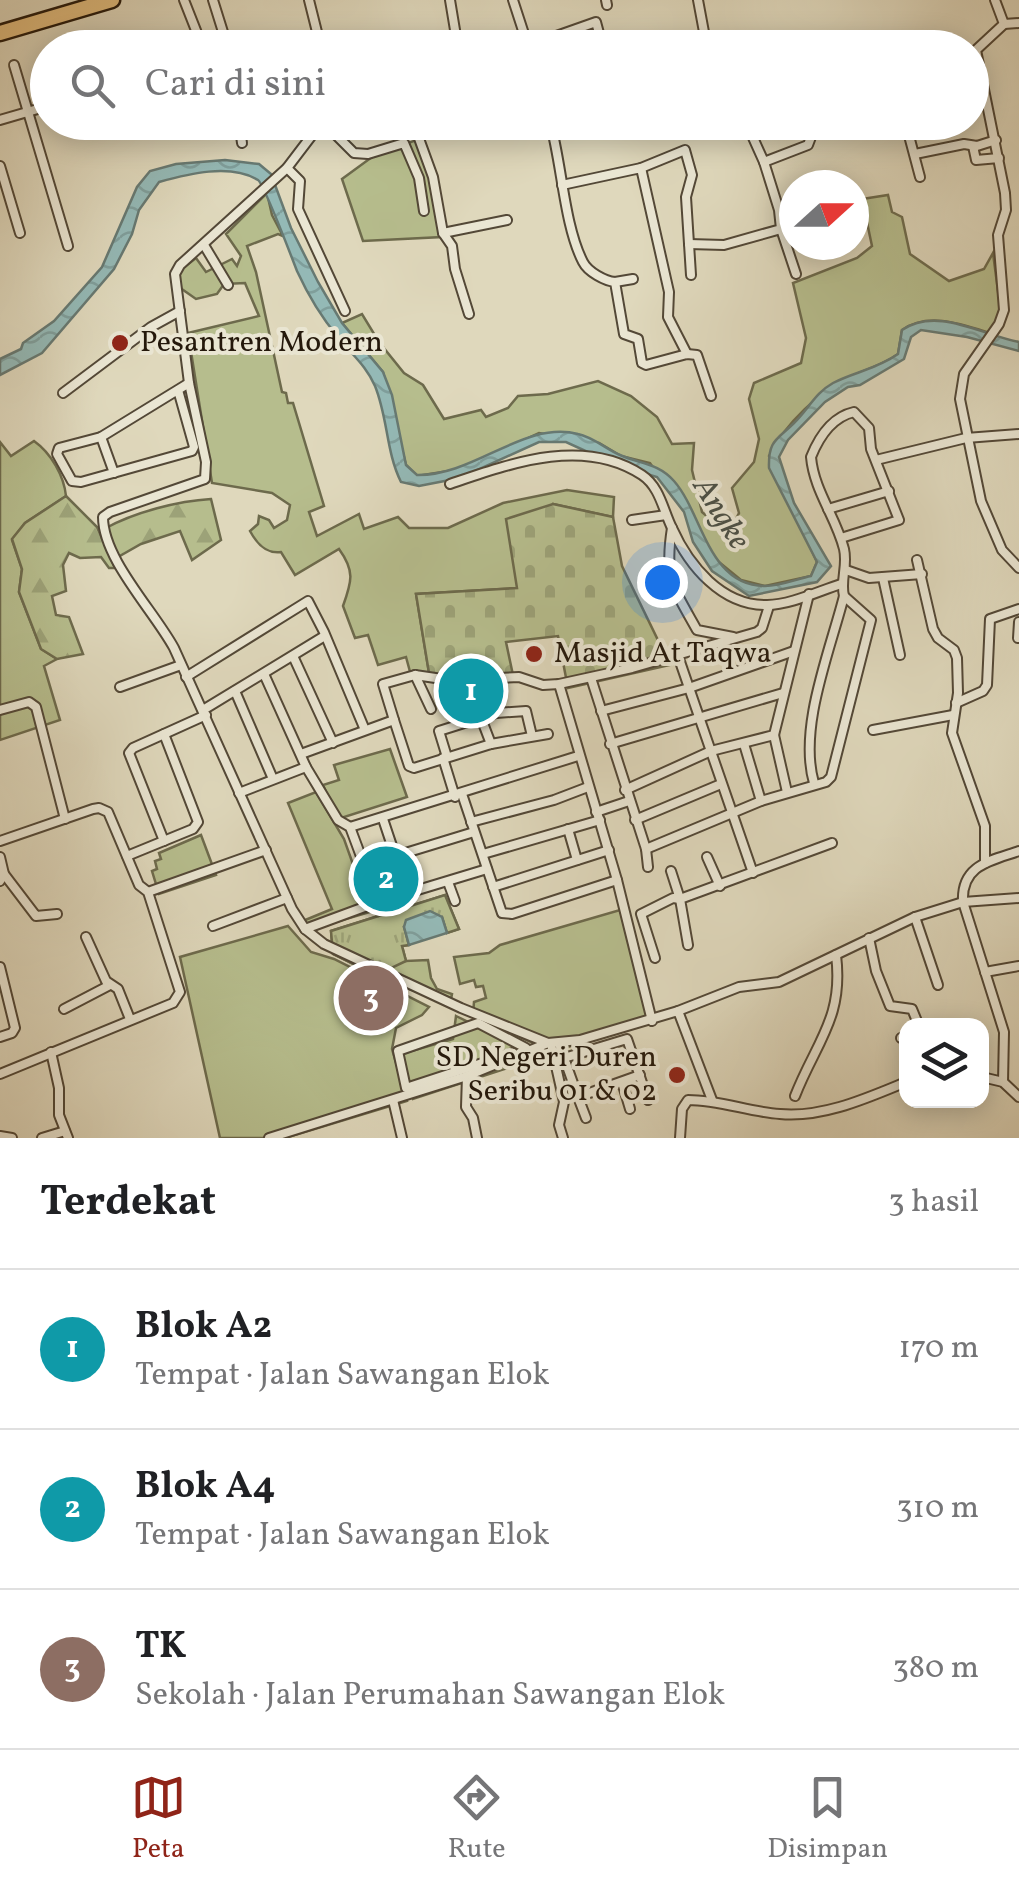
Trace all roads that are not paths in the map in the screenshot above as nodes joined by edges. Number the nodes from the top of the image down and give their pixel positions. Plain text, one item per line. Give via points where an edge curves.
1 (78, 0) edge
2 (112, 0) edge
3 (184, 0) edge
4 (212, 0) edge
5 (309, 0) edge
6 (450, 0) edge
7 (512, 0) edge
8 (698, 0) edge
9 (995, 0) edge
10 (1019, 23) edge
11 (0, 24) edge
12 (1004, 24) junction
13 (195, 30) edge
14 (222, 30) edge
15 (317, 30) edge
16 (455, 30) edge
17 (523, 30) edge
18 (568, 30) edge
19 (600, 30) edge
20 (704, 30) edge
21 (0, 33) edge
22 (989, 40) edge
23 (14, 65) dead end
24 (28, 112) junction
25 (989, 112) edge
26 (30, 119) edge
27 (0, 120) edge
28 (36, 140) edge
29 (309, 140) edge
30 (341, 140) edge
31 (420, 140) edge
32 (553, 140) edge
33 (754, 140) edge
34 (810, 140) edge
35 (911, 140) edge
36 (996, 140) junction
37 (973, 146) junction
38 (915, 154) junction
39 (999, 158) junction
40 (764, 162) junction
41 (0, 166) edge
42 (287, 168) junction
43 (641, 168) junction
44 (920, 177) dead end
45 (562, 185) junction
46 (1005, 193) junction
47 (1019, 194) edge
48 (779, 210) edge
49 (424, 211) dead end
50 (507, 220) dead end
51 (779, 230) edge
52 (20, 233) dead end
53 (443, 233) junction
54 (689, 244) junction
55 (204, 245) junction
56 (68, 246) dead end
57 (791, 260) edge
58 (796, 274) dead end
59 (691, 275) dead end
60 (633, 279) dead end
61 (615, 282) junction
62 (228, 285) dead end
63 (180, 311) junction
64 (345, 311) dead end
65 (468, 314) dead end
66 (687, 354) junction
67 (189, 383) junction
68 (178, 390) junction
69 (63, 393) dead end
70 (712, 396) dead end
71 (1019, 434) edge
72 (101, 436) junction
73 (966, 438) junction
74 (876, 460) junction
75 (114, 473) junction
76 (450, 484) dead end
77 (889, 491) junction
78 (828, 509) junction
79 (666, 515) junction
80 (632, 520) dead end
81 (672, 528) junction
82 (841, 538) junction
83 (916, 560) dead end
84 (1019, 568) edge
85 (846, 570) junction
86 (922, 574) junction
87 (883, 578) junction
88 (841, 584) junction
89 (809, 594) junction
90 (844, 596) junction
91 (769, 606) junction
92 (1019, 609) edge
93 (1019, 622) edge
94 (697, 630) junction
95 (324, 637) junction
96 (736, 637) junction
97 (1018, 638) edge
98 (704, 645) junction
99 (794, 651) junction
100 (677, 653) junction
101 (293, 656) junction
102 (900, 656) dead end
103 (181, 665) junction
104 (264, 674) junction
105 (416, 675) junction
106 (186, 677) junction
107 (591, 678) junction
108 (485, 679) junction
109 (449, 680) junction
110 (559, 684) junction
111 (120, 687) dead end
112 (689, 688) junction
113 (235, 691) junction
114 (783, 693) junction
115 (456, 699) dead end
116 (956, 702) junction
117 (0, 710) edge
118 (430, 710) dead end
119 (601, 710) junction
120 (204, 712) junction
121 (496, 713) junction
122 (953, 715) junction
123 (699, 717) junction
124 (481, 718) junction
125 (394, 720) junction
126 (364, 730) junction
127 (873, 730) dead end
128 (164, 734) junction
129 (548, 734) dead end
130 (774, 735) junction
131 (532, 736) junction
132 (332, 743) junction
133 (491, 744) junction
134 (610, 744) junction
135 (744, 744) junction
136 (710, 751) junction
137 (300, 754) junction
138 (578, 756) junction
139 (445, 758) junction
140 (306, 767) junction
141 (274, 779) junction
142 (814, 783) junction
143 (721, 784) junction
144 (588, 787) junction
145 (626, 790) junction
146 (787, 792) junction
147 (239, 793) junction
148 (459, 796) junction
149 (629, 801) junction
150 (761, 801) junction
151 (730, 813) junction
152 (598, 816) junction
153 (66, 819) junction
154 (383, 819) junction
155 (635, 820) junction
156 (471, 822) junction
157 (350, 827) junction
158 (568, 829) junction
159 (474, 832) junction
160 (164, 841) junction
161 (0, 842) edge
162 (832, 843) dead end
163 (646, 849) junction
164 (266, 850) junction
165 (609, 850) junction
166 (1019, 851) edge
167 (483, 854) junction
168 (395, 855) junction
169 (128, 856) junction
170 (0, 857) edge
171 (706, 857) dead end
172 (576, 860) junction
173 (985, 863) junction
174 (366, 865) junction
175 (648, 867) dead end
176 (488, 869) junction
177 (671, 870) dead end
178 (753, 873) junction
179 (2, 878) edge
180 (617, 880) junction
181 (448, 882) junction
182 (720, 886) junction
183 (493, 887) junction
184 (148, 892) junction
185 (408, 894) junction
186 (287, 898) junction
187 (1019, 898) edge
188 (680, 899) junction
189 (378, 902) junction
190 (455, 902) dead end
191 (964, 902) junction
192 (57, 914) dead end
193 (915, 917) junction
194 (212, 926) dead end
195 (305, 929) junction
196 (86, 937) dead end
197 (868, 938) junction
198 (688, 945) dead end
199 (836, 955) junction
200 (655, 958) dead end
201 (1019, 966) edge
202 (0, 967) edge
203 (985, 972) junction
204 (110, 985) junction
205 (938, 985) dead end
206 (64, 1009) dead end
207 (678, 1011) junction
208 (916, 1018) edge
209 (130, 1019) junction
210 (652, 1021) junction
211 (1004, 1032) junction
212 (1019, 1032) edge
213 (0, 1037) edge
214 (549, 1043) junction
215 (526, 1048) junction
216 (51, 1052) junction
217 (564, 1058) junction
218 (0, 1074) edge
219 (640, 1075) junction
220 (467, 1076) junction
221 (989, 1079) edge
222 (622, 1082) junction
223 (1003, 1082) junction
224 (899, 1085) edge
225 (795, 1096) dead end
226 (578, 1097) junction
227 (1019, 1097) edge
228 (392, 1100) junction
229 (648, 1100) dead end
230 (712, 1100) junction
231 (630, 1109) dead end
232 (586, 1118) dead end
233 (66, 1134) edge
234 (0, 1136) edge
235 (12, 1138) edge
236 (42, 1138) edge
237 (270, 1138) edge
238 (402, 1138) edge
239 (477, 1138) edge
240 (562, 1138) edge
241 (680, 1138) edge

1 - 11 highway
2 - 21 highway
3 - 13 street
4 - 14 street
5 - 15 street
6 - 16 street
7 - 17 street
8 - 20 street
9 - 12 street
10 - 12 street
12 - 22 street
18 - 19 street via 591,22
23 - 24 street
24 - 26 street
24 - 27 street
25 - 36 street
28 - 56 street
29 - 42 street
30 - 49 street via 354,153 368,154 404,143
31 - 53 street
32 - 45 street
33 - 40 street
34 - 40 street
35 - 38 street
36 - 37 street
36 - 39 street
37 - 38 street
37 - 39 street via 976,160
38 - 44 street
39 - 46 street
40 - 48 street
41 - 52 street
42 - 55 street
42 - 64 street via 300,180 298,209
43 - 45 street
43 - 54 street via 685,150 692,175 686,196
43 - 66 street via 669,292 668,317
45 - 61 street via 583,264
46 - 47 street
46 - 73 street via 998,235 1006,304 1000,324 964,374
50 - 53 street
51 - 54 street via 724,246
53 - 65 street
54 - 59 street
55 - 62 street
55 - 63 street via 175,274
57 - 58 street
60 - 61 street
61 - 66 street via 622,331 638,339 642,363
63 - 67 street
63 - 69 street
66 - 70 street via 697,355
67 - 68 street
67 - 103 street via 206,478 102,517 108,542
68 - 72 street
68 - 75 street via 192,451
71 - 73 street
72 - 75 street
72 - 75 street via 57,454 74,482
73 - 74 street
73 - 84 street via 985,513
74 - 77 street
74 - 78 street via 860,416 850,412 830,426 811,457
76 - 79 street via 525,460 574,456 640,474 658,492
77 - 78 street
77 - 82 street via 898,521
78 - 82 street
79 - 80 street
79 - 81 street
81 - 91 street via 720,591
81 - 94 street via 670,579
82 - 85 street
83 - 86 street
85 - 87 street
85 - 88 street
86 - 87 street
86 - 116 street via 933,628 959,666
87 - 102 street
88 - 89 street
88 - 90 street
89 - 91 street
89 - 99 street
90 - 142 street via 810,731
90 - 142 street via 871,620 831,777
91 - 96 street via 762,628
92 - 116 street via 990,620 987,685
93 - 97 street
94 - 96 street
94 - 98 street
95 - 101 street
95 - 106 street via 308,601
95 - 126 street
96 - 98 street
98 - 100 street
99 - 112 street
99 - 114 street
100 - 107 street
100 - 112 street
101 - 104 street
101 - 132 street
103 - 106 street
103 - 111 street
104 - 113 street
104 - 137 street
105 - 109 street
105 - 118 street
105 - 125 street via 383,684
106 - 120 street
107 - 110 street
107 - 119 street
108 - 109 street
108 - 110 street
108 - 121 street
109 - 115 street
110 - 138 street
112 - 119 street
112 - 123 street
113 - 120 street
113 - 141 street
114 - 123 street
114 - 130 street
116 - 122 street
117 - 153 street via 29,702 36,707
119 - 134 street
120 - 128 street
120 - 147 street
121 - 124 street
121 - 131 street via 526,710
122 - 127 street
122 - 173 street via 952,733 985,826
123 - 134 street
123 - 136 street
124 - 133 street
124 - 139 street via 439,732
125 - 126 street
125 - 139 street via 412,768
126 - 132 street
128 - 160 street via 198,822
128 - 160 street via 130,753
129 - 131 street
130 - 135 street
130 - 146 street
131 - 133 street
132 - 137 street
133 - 139 street
134 - 145 street
135 - 136 street
135 - 150 street
136 - 143 street
136 - 145 street
137 - 140 street
138 - 144 street
138 - 148 street
139 - 148 street
140 - 141 street
140 - 157 street via 338,820
141 - 147 street
142 - 146 street
143 - 151 street
143 - 155 street
144 - 152 street
144 - 156 street
145 - 149 street
146 - 150 street
147 - 164 street
148 - 154 street
148 - 156 street
149 - 152 street
149 - 155 street
150 - 151 street
151 - 163 street
151 - 178 street
152 - 158 street
152 - 165 street
153 - 161 street
153 - 169 street via 104,809
154 - 157 street
154 - 168 street
155 - 163 street
156 - 159 street
157 - 174 street
158 - 167 street
158 - 172 street
159 - 167 street
159 - 168 street
160 - 169 street
162 - 178 street
163 - 175 street
164 - 184 street
164 - 186 street
165 - 172 street
165 - 180 street
166 - 173 street
167 - 176 street
168 - 174 street
168 - 185 street
169 - 184 street via 138,885
170 - 179 street
171 - 182 street
172 - 183 street
173 - 191 street via 968,874
174 - 189 street
176 - 181 street
176 - 183 street
177 - 188 street
178 - 182 street
179 - 192 street via 36,916
180 - 183 street via 508,914 501,912
180 - 210 street
181 - 185 street
181 - 190 street
182 - 188 street
184 - 209 street via 179,998
185 - 189 street
186 - 194 street
186 - 195 street
187 - 191 street
188 - 198 street
188 - 200 street via 641,914
189 - 195 street
191 - 193 street
191 - 203 street
193 - 197 street
193 - 205 street
195 - 214 street via 333,949
196 - 204 street
197 - 199 street
197 - 208 street via 890,1006 912,1009
199 - 207 street via 774,984 739,987
199 - 225 street via 832,1021
201 - 203 street
202 - 213 street via 15,1028
203 - 211 street
204 - 206 street
204 - 209 street
207 - 210 street
207 - 230 street
209 - 216 street
210 - 214 street
211 - 212 street
211 - 223 street
214 - 215 street
214 - 217 street
214 - 220 street
214 - 240 street via 564,1102
215 - 215 street via 406,1088 398,1051 478,1023
216 - 218 street
216 - 233 street
217 - 219 street via 626,1039
217 - 226 street
219 - 222 street
219 - 229 street
220 - 228 street
220 - 239 street via 466,1107
221 - 223 street
222 - 226 street
222 - 231 street
223 - 227 street
224 - 230 street via 829,1110 780,1114
226 - 232 street
228 - 237 street
228 - 238 street
230 - 241 street via 683,1104
233 - 236 street
234 - 235 street

